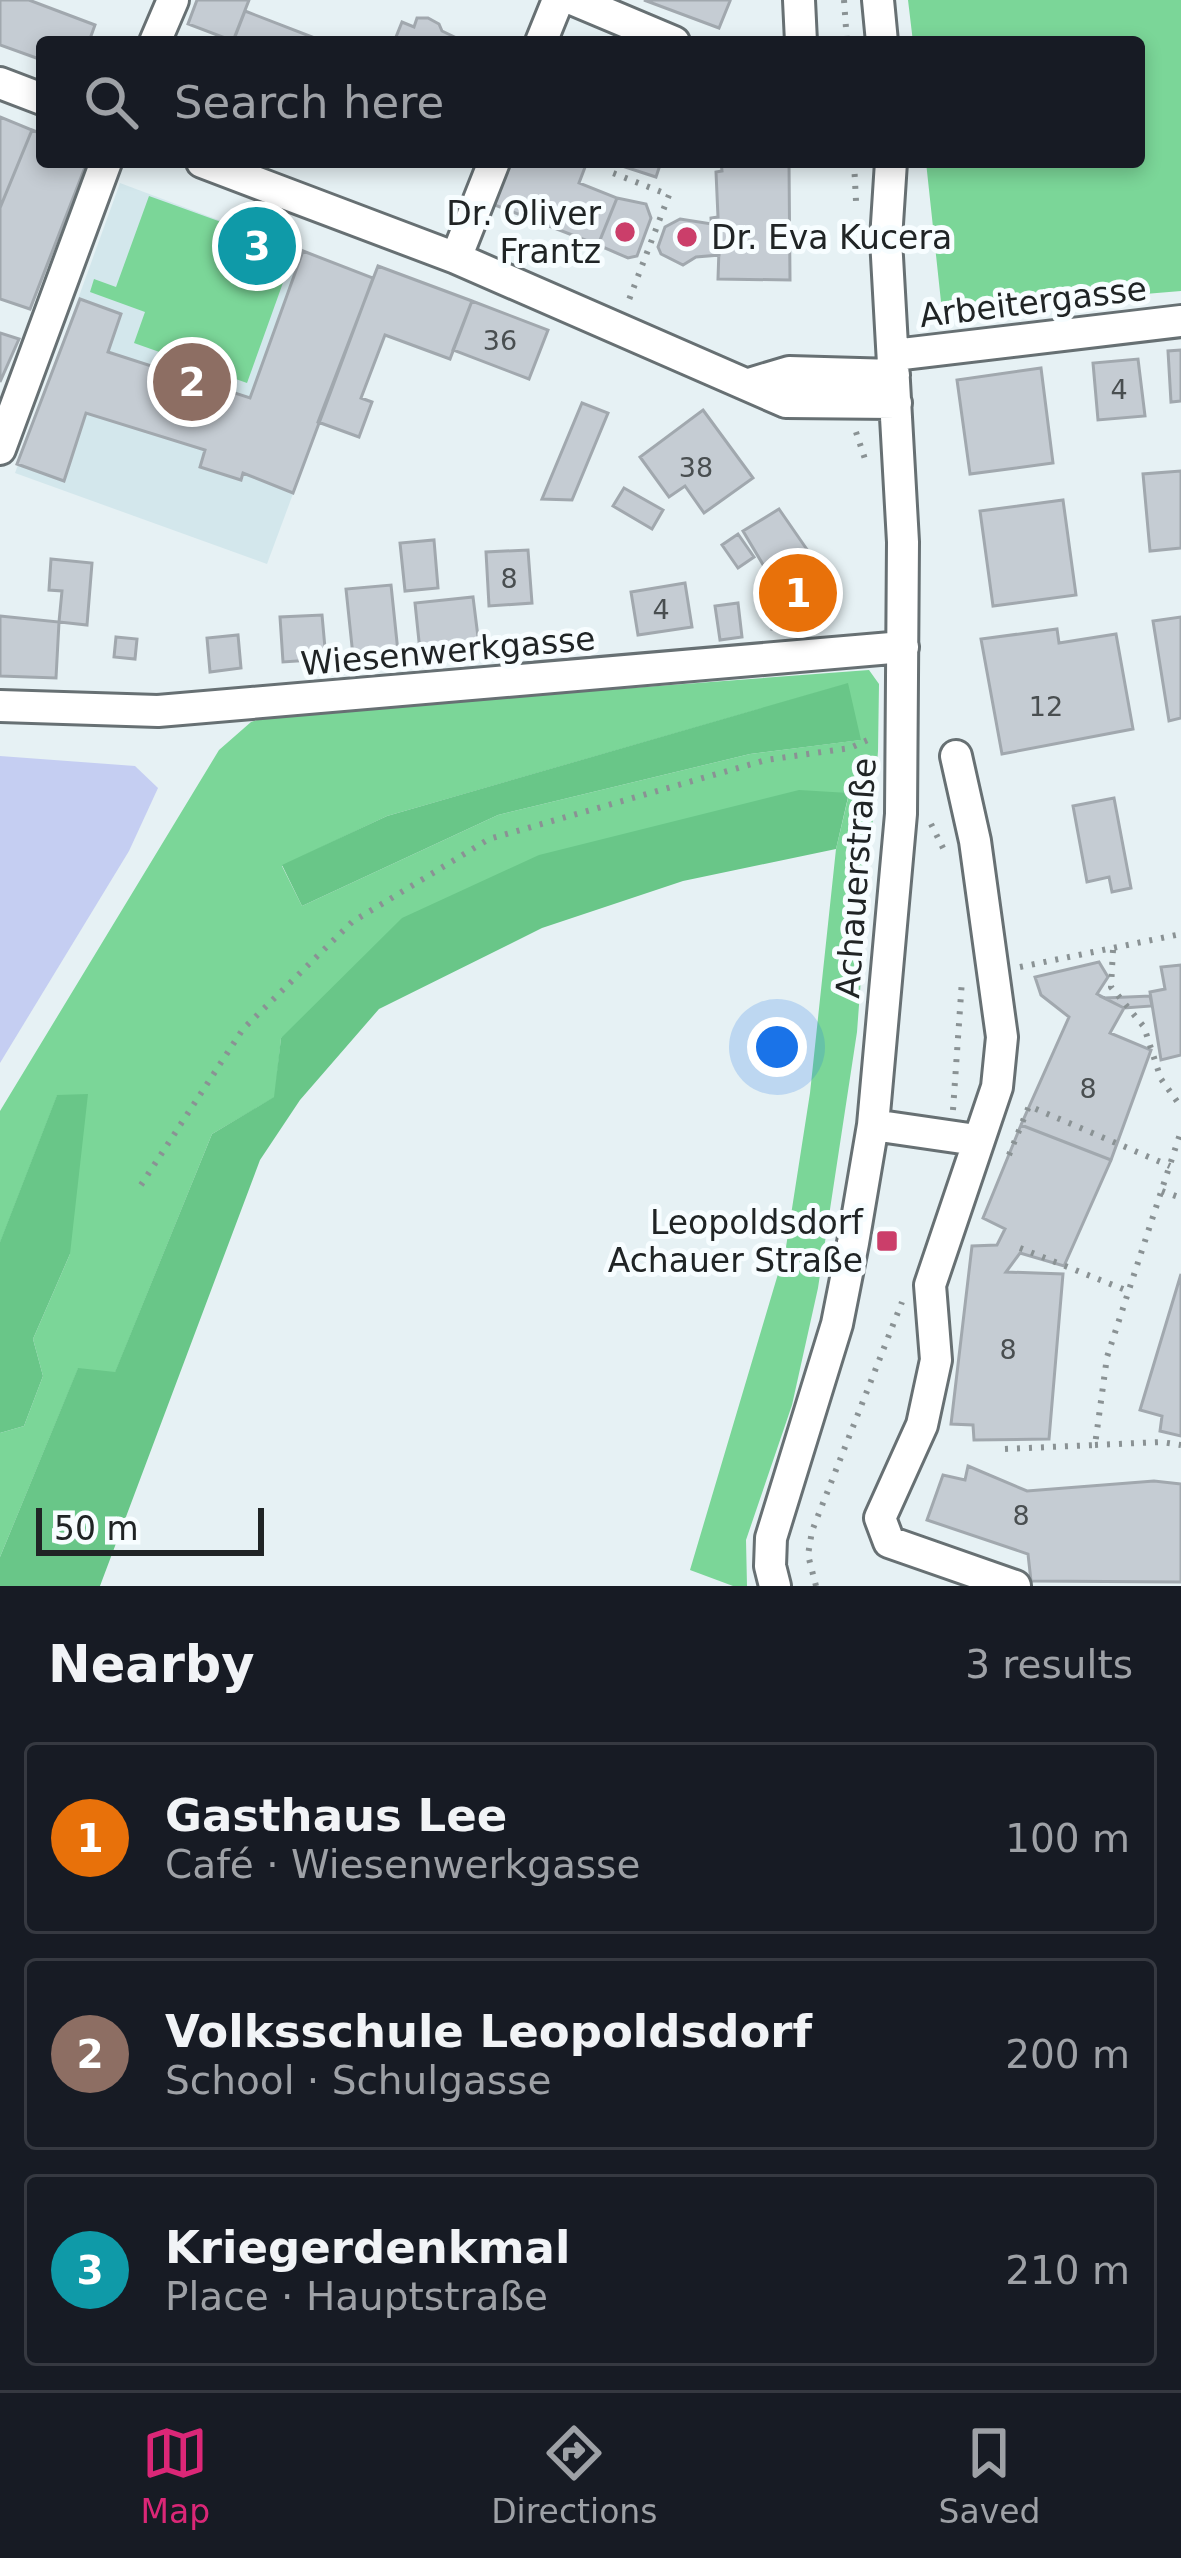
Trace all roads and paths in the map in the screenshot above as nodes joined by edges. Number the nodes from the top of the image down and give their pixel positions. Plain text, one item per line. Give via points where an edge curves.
1 (172, 0) edge
2 (558, 0) edge
3 (574, 0) edge
4 (799, 0) edge
5 (844, 0) edge
6 (878, 0) edge
7 (157, 36) edge
8 (543, 36) edge
9 (660, 36) edge
10 (801, 36) edge
11 (847, 36) edge
12 (881, 36) edge
13 (0, 83) edge
14 (36, 97) edge
15 (104, 168) edge
16 (218, 168) edge
17 (492, 168) edge
18 (615, 168) edge
19 (891, 168) edge
20 (456, 258) junction
21 (1181, 320) edge
22 (619, 326) junction
23 (895, 378) junction
24 (749, 385) junction
25 (856, 404) junction
26 (0, 449) edge
27 (872, 483) dead end
28 (903, 647) junction
29 (0, 706) edge
30 (882, 733) dead end
31 (956, 756) dead end
32 (1181, 934) edge
33 (1114, 950) junction
34 (993, 972) junction
35 (1181, 1107) edge
36 (873, 1125) junction
37 (1181, 1131) edge
38 (976, 1140) junction
39 (1005, 1164) dead end
40 (1170, 1166) junction
41 (141, 1185) dead end
42 (1162, 1191) junction
43 (1181, 1198) edge
44 (1020, 1248) dead end
45 (1128, 1292) junction
46 (1095, 1444) junction
47 (1181, 1445) edge
48 (1005, 1449) dead end
49 (776, 1586) edge
50 (1015, 1586) edge

1 - 7 street
2 - 8 street
3 - 9 street
4 - 10 street
5 - 11 path
6 - 12 street
13 - 14 street
15 - 26 street
16 - 20 street
17 - 20 street
18 - 22 path via 669,195
19 - 23 street, Achauerstraße via 886,239
20 - 22 street
21 - 23 street, Arbeitergasse
22 - 24 street
23 - 24 street via 789,372
23 - 25 street
23 - 28 street, Achauerstraße
24 - 25 street via 787,402
25 - 27 path via 856,437
28 - 29 street, Wiesenwerkgasse via 158,711
28 - 36 street, Achauerstraße via 901,814
30 - 41 path via 850,748 766,760 489,839 352,922 243,1029
31 - 34 street
32 - 33 path
33 - 34 path
33 - 35 path via 1111,987 1144,1028 1161,1079
34 - 38 street via 1002,1037 997,1088
36 - 38 street
36 - 49 street, Achauerstraße via 837,1324 771,1538
37 - 40 path
38 - 50 street via 930,1285 936,1360 922,1426 880,1518 889,1542
39 - 40 path via 1029,1106
40 - 42 path
42 - 43 path
42 - 45 path
44 - 45 path
45 - 46 path via 1107,1357
46 - 47 path
46 - 48 path

